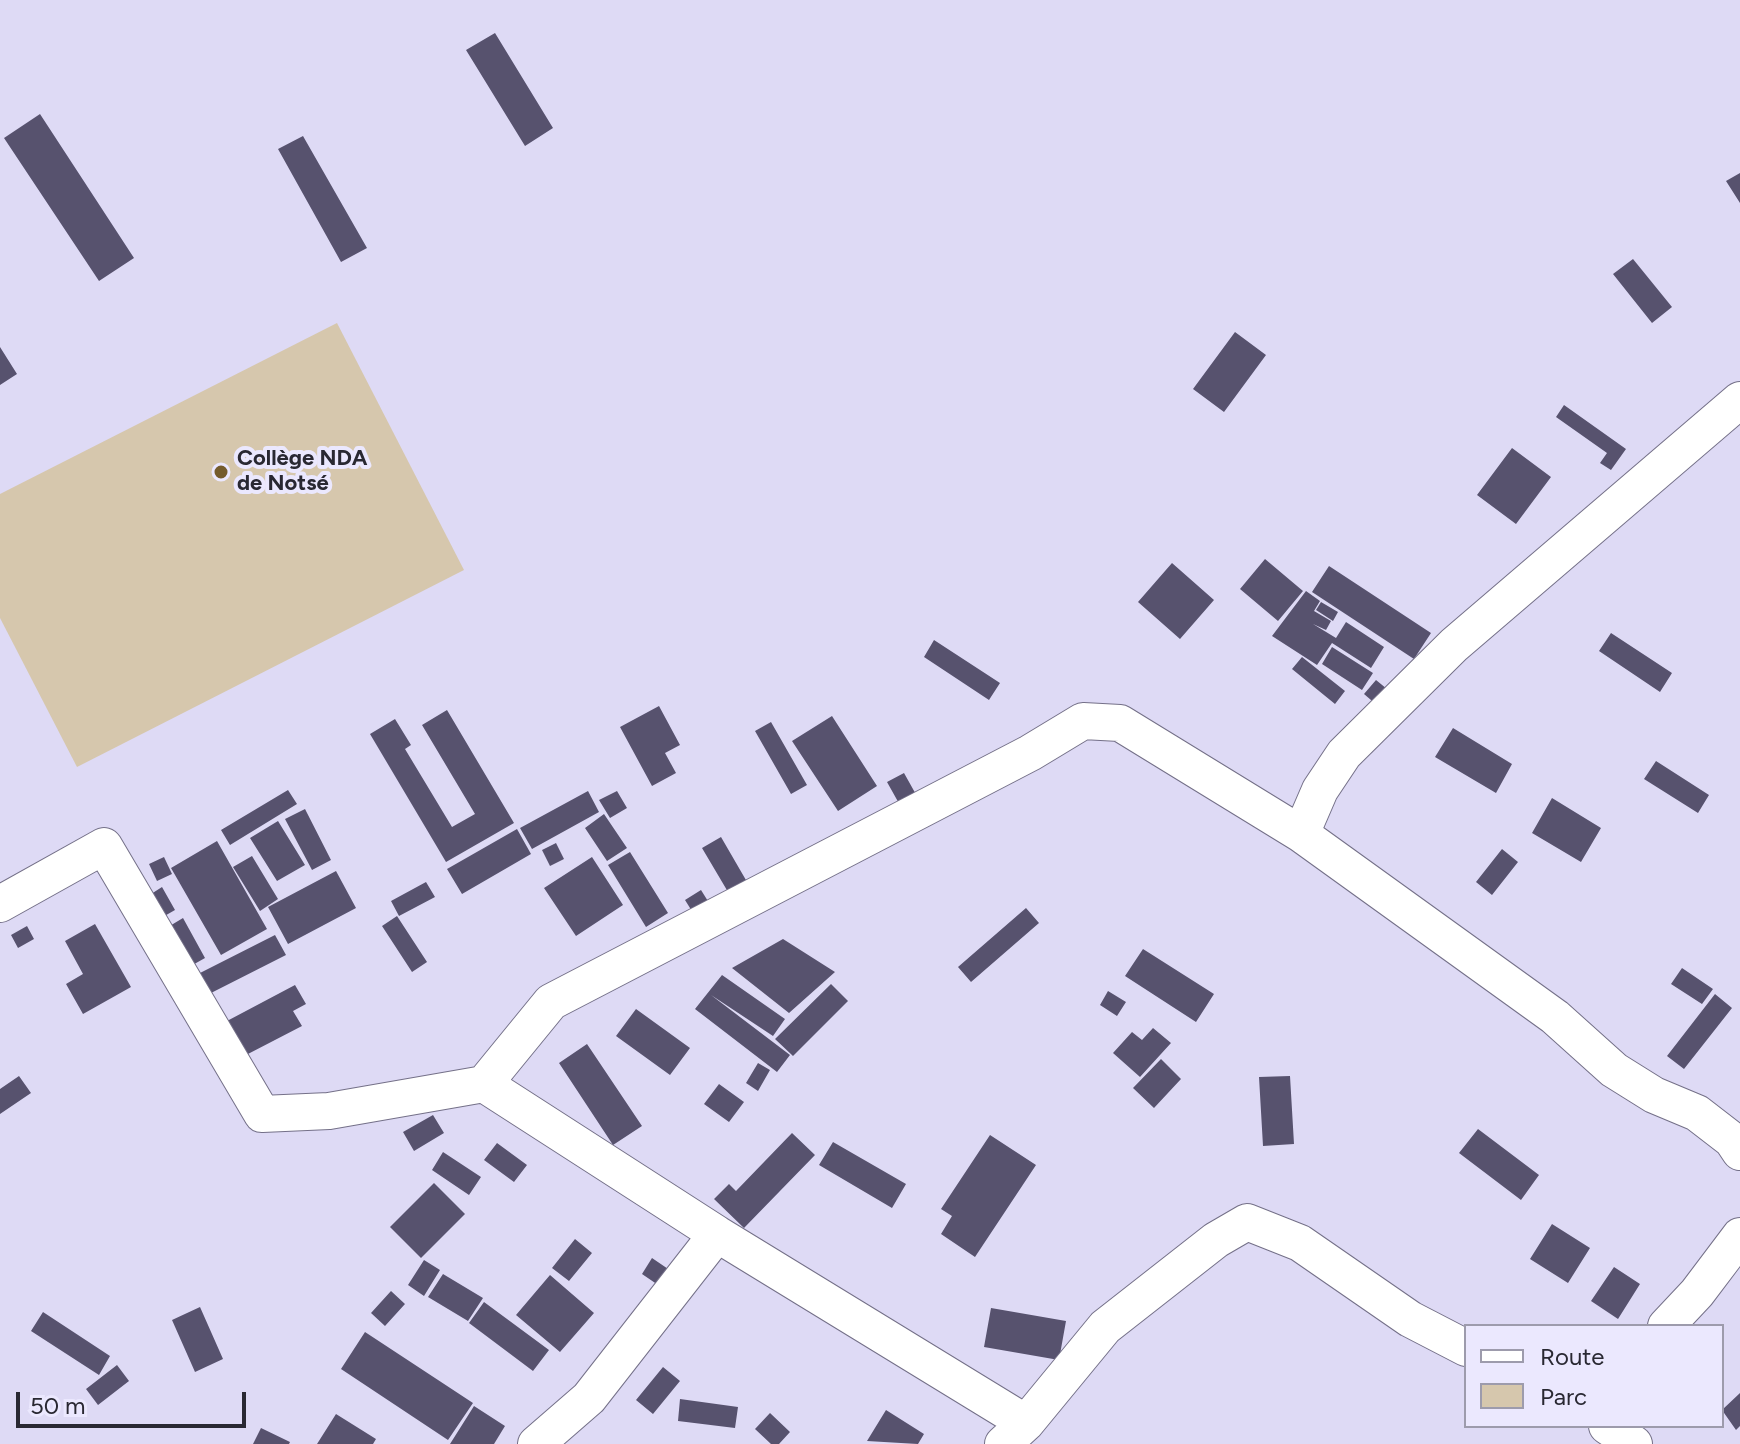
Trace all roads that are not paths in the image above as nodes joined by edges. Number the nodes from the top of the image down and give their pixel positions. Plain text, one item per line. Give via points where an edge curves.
1 (1740, 400) edge
2 (1301, 834) junction
3 (0, 904) edge
4 (484, 1084) junction
5 (1740, 1152) edge
6 (717, 1234) junction
7 (1740, 1236) edge
8 (1668, 1324) edge
9 (1464, 1347) edge
10 (1610, 1428) edge
11 (1015, 1433) edge
12 (536, 1444) edge
13 (1634, 1444) edge

1 - 2 street via 1454,645 1344,754 1320,790
2 - 4 street via 1120,723 1083,721 1016,761 551,1002
2 - 5 street via 1555,1017 1614,1070 1697,1113
3 - 4 street via 104,846 262,1114 329,1111
4 - 6 street
6 - 11 street
6 - 12 street via 589,1398
7 - 8 street
9 - 11 street via 1410,1319 1300,1243 1247,1222 1105,1327
10 - 13 street

